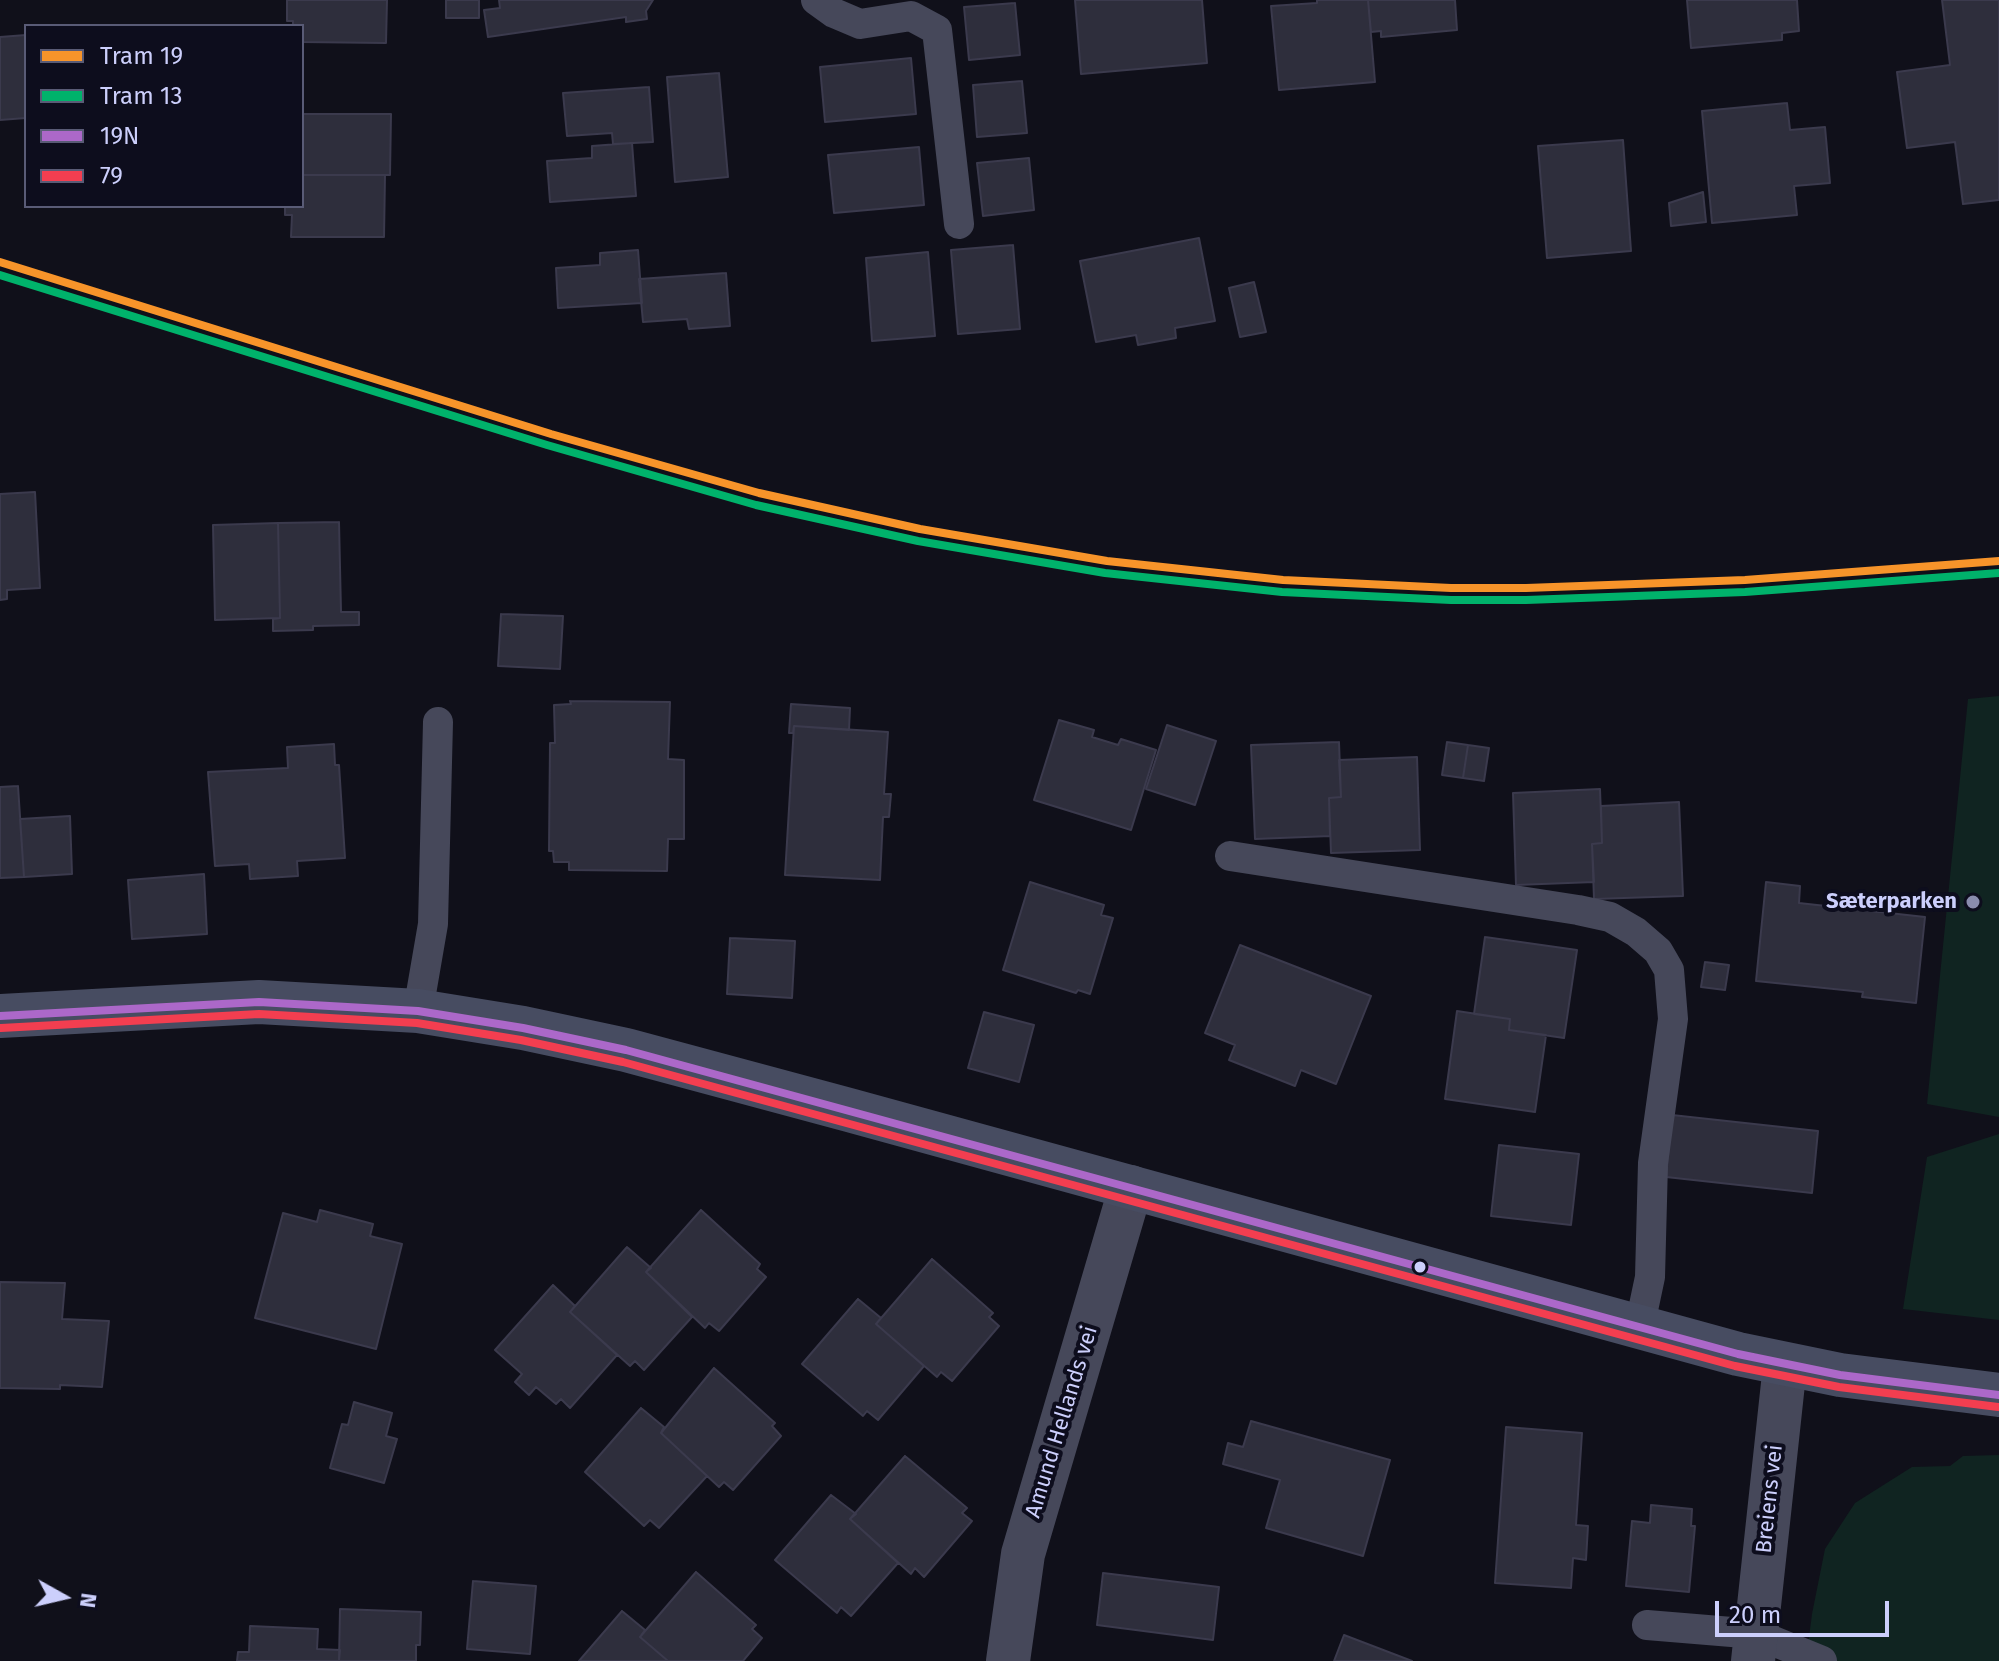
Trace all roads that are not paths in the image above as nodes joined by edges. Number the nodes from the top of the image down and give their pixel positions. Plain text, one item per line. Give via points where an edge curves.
1 (816, 0) edge
2 (959, 224) dead end
3 (438, 722) dead end
4 (1230, 856) dead end
5 (418, 1011) junction
6 (0, 1016) edge
7 (1131, 1187) junction
8 (1639, 1329) junction
9 (1785, 1365) junction
10 (1999, 1395) edge
11 (1647, 1625) dead end
12 (1755, 1648) edge
13 (1008, 1661) edge
14 (1822, 1661) edge

1 - 2 lane via 860,24 911,16 937,30
3 - 5 lane via 433,924
4 - 8 lane via 1610,917 1658,951 1669,970 1673,1019 1653,1163 1650,1277
5 - 6 main road via 259,1002
5 - 7 main road via 587,1041
7 - 8 main road
7 - 13 street, Amund Hellands vei via 1023,1554
8 - 9 main road
9 - 10 main road
9 - 12 street, Breiens vei
11 - 12 lane
12 - 14 lane

